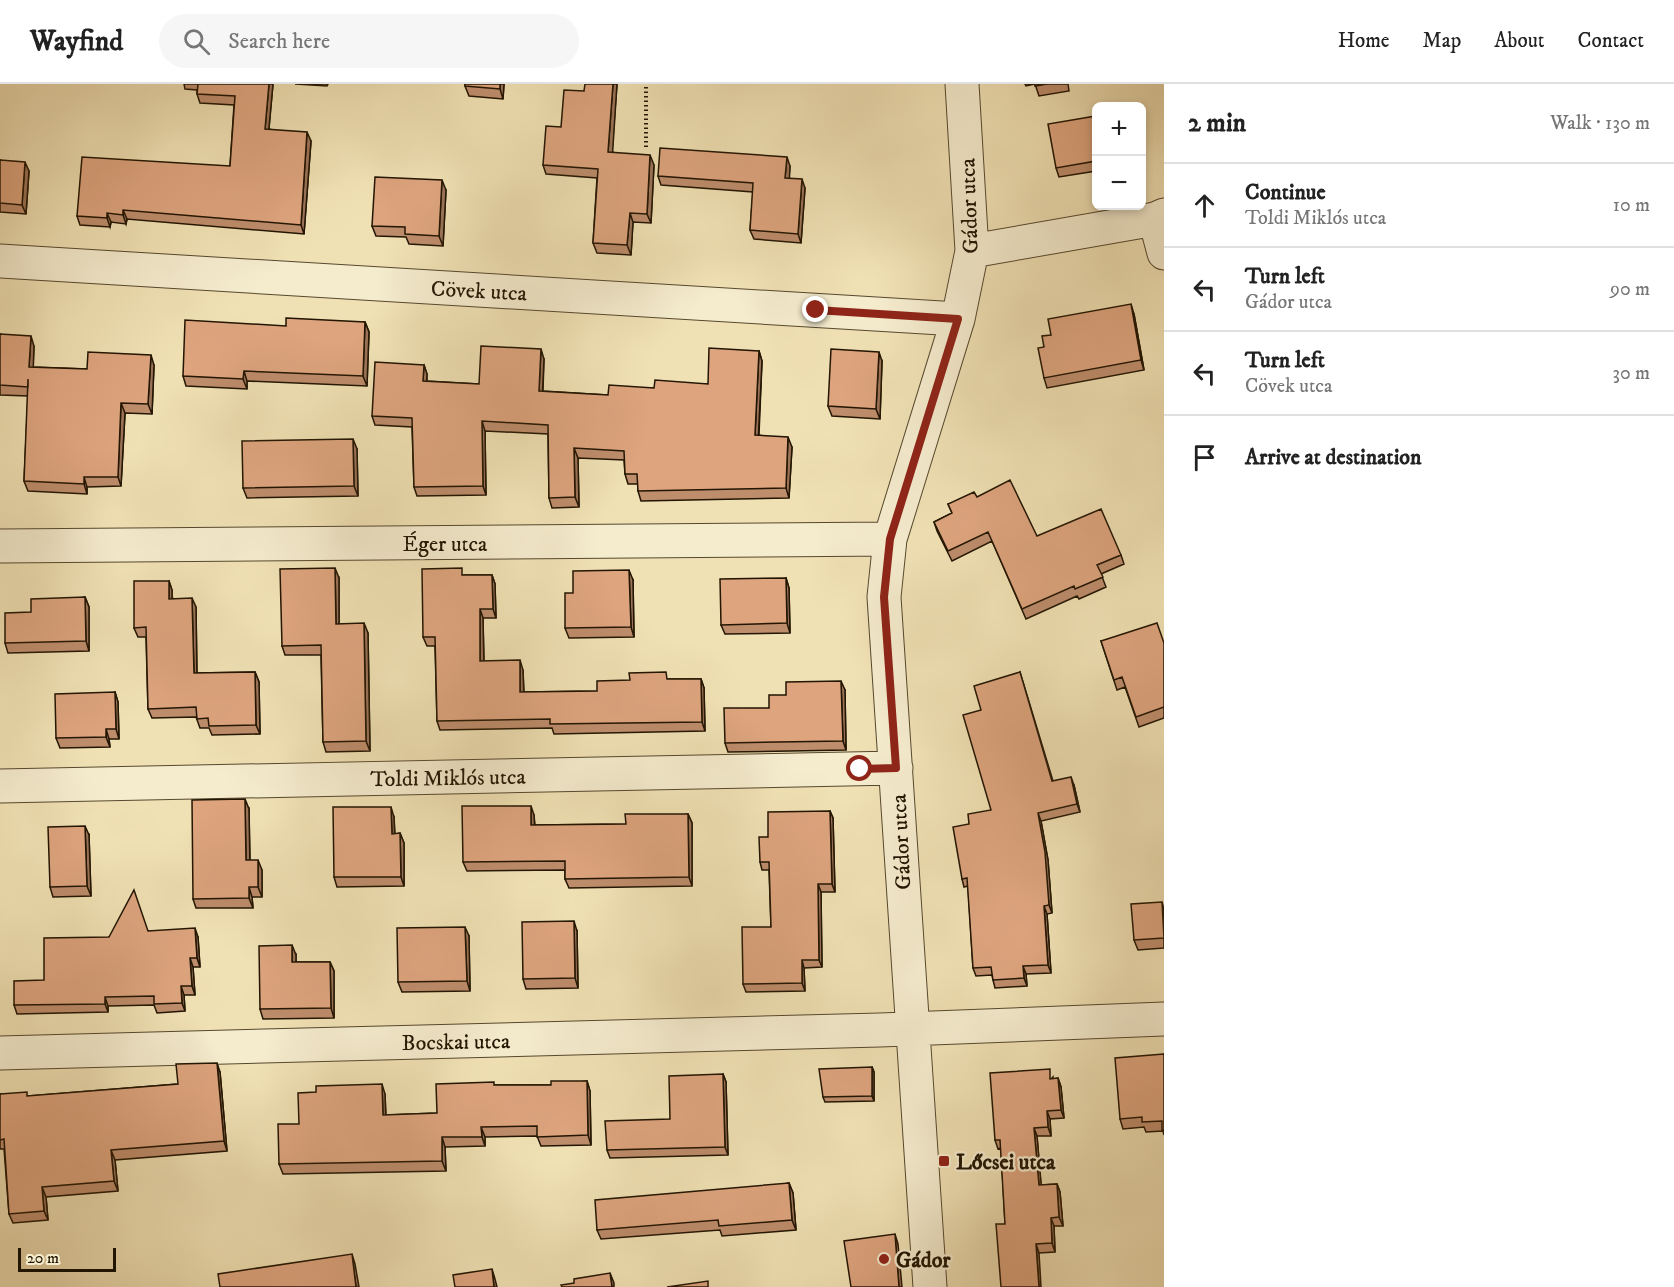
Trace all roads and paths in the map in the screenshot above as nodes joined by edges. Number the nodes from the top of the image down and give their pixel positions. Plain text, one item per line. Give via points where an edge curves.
1 (646, 84) edge
2 (963, 84) edge
3 (646, 147) dead end
4 (1159, 217) edge
5 (972, 252) junction
6 (1164, 253) edge
7 (0, 261) edge
8 (958, 319) junction
9 (890, 539) junction
10 (0, 546) edge
11 (896, 768) junction
12 (0, 786) edge
13 (1164, 1019) edge
14 (911, 1029) junction
15 (0, 1053) edge
16 (930, 1287) edge

1 - 3 path
2 - 5 street, Gádor utca
4 - 5 street
4 - 6 street
5 - 8 street, Gádor utca
7 - 8 street, Cövek utca
8 - 9 street, Gádor utca
9 - 10 street, Éger utca
9 - 11 street, Gádor utca via 884,597
11 - 12 street, Toldi Miklós utca
11 - 14 street, Gádor utca
13 - 14 street
14 - 15 street, Bocskai utca
14 - 16 street, Gádor utca

